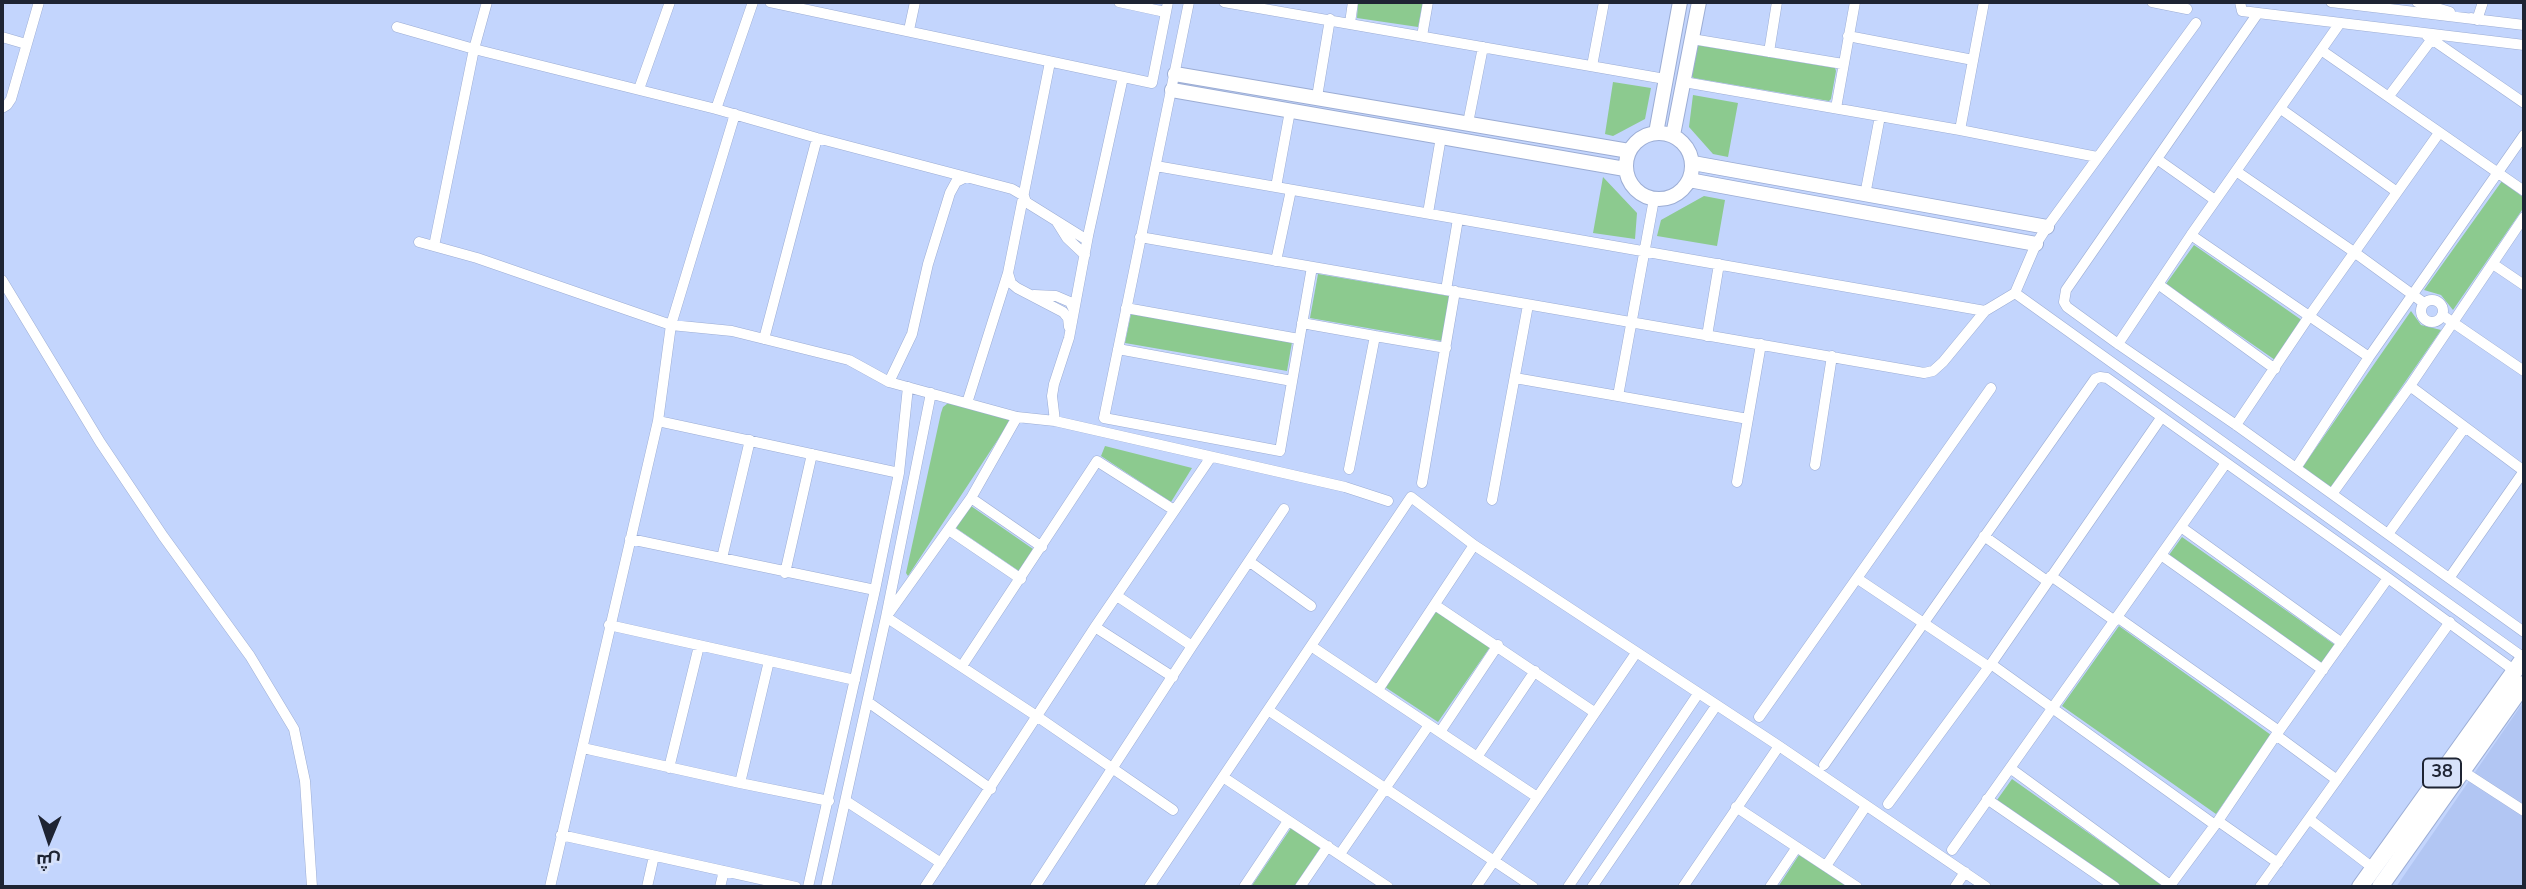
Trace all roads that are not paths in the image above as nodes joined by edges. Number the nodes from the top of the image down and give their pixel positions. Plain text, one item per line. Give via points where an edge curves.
1 (39, 2) edge
2 (487, 2) edge
3 (670, 2) edge
4 (753, 2) edge
5 (770, 2) edge
6 (915, 2) edge
7 (1119, 2) edge
8 (1189, 2) edge
9 (1224, 2) edge
10 (1353, 2) edge
11 (1428, 2) edge
12 (1604, 2) edge
13 (1680, 2) edge
14 (1699, 2) edge
15 (1777, 2) edge
16 (1855, 2) edge
17 (1984, 2) edge
18 (2152, 2) edge
19 (2240, 2) edge
20 (2331, 2) edge
21 (2417, 2) edge
22 (2483, 2) edge
23 (1167, 7) edge
24 (2187, 9) dead end
25 (2258, 13) junction
26 (1330, 19) junction
27 (2477, 20) junction
28 (1350, 23) junction
29 (2196, 23) dead end
30 (2340, 23) junction
31 (2521, 24) edge
32 (397, 27) dead end
33 (909, 30) junction
34 (1422, 36) junction
35 (1848, 36) junction
36 (2430, 36) junction
37 (2, 37) edge
38 (1692, 39) junction
39 (26, 44) junction
40 (2519, 44) edge
41 (1483, 47) junction
42 (474, 49) junction
43 (2321, 50) junction
44 (1769, 52) junction
45 (1973, 60) junction
46 (1050, 62) junction
47 (1843, 64) junction
48 (1592, 66) junction
49 (1175, 74) junction
50 (1123, 77) junction
51 (1665, 79) junction
52 (1684, 82) junction
53 (639, 89) junction
54 (1172, 90) junction
55 (2389, 96) junction
56 (1317, 97) junction
57 (2524, 103) edge
58 (2, 108) edge
59 (716, 108) junction
60 (1836, 108) junction
61 (2281, 109) junction
62 (1290, 111) junction
63 (735, 114) junction
64 (1880, 116) junction
65 (1468, 123) junction
66 (1961, 130) junction
67 (1656, 133) junction
68 (2439, 133) junction
69 (1673, 135) junction
70 (2524, 135) edge
71 (1441, 137) junction
72 (817, 138) junction
73 (1629, 151) junction
74 (2097, 157) junction
75 (2157, 159) junction
76 (1693, 163) junction
77 (1156, 166) junction
78 (1625, 169) junction
79 (2236, 171) junction
80 (2498, 173) junction
81 (966, 177) junction
82 (1689, 180) junction
83 (1276, 187) junction
84 (1291, 190) junction
85 (2524, 191) edge
86 (2398, 192) junction
87 (1866, 195) junction
88 (1024, 197) junction
89 (1654, 199) junction
90 (2215, 200) junction
91 (1428, 214) junction
92 (2524, 217) edge
93 (1055, 219) junction
94 (1458, 219) junction
95 (2047, 227) junction
96 (2191, 235) junction
97 (1140, 237) junction
98 (1087, 240) junction
99 (419, 242) dead end
100 (2036, 244) junction
101 (434, 246) junction
102 (1644, 252) junction
103 (2354, 252) junction
104 (1086, 255) junction
105 (1276, 261) junction
106 (1719, 264) junction
107 (2493, 264) junction
108 (1312, 267) junction
109 (1008, 273) junction
110 (2, 280) edge
111 (2158, 284) junction
112 (2524, 285) edge
113 (1451, 290) junction
114 (2015, 293) junction
115 (1033, 295) junction
116 (2414, 295) junction
117 (2424, 303) junction
118 (1528, 304) junction
119 (1126, 308) junction
120 (1074, 310) junction
121 (1985, 311) junction
122 (2310, 315) junction
123 (2442, 315) junction
124 (2454, 321) junction
125 (1631, 322) junction
126 (1302, 323) junction
127 (671, 325) junction
128 (1070, 331) junction
129 (1374, 336) junction
130 (1707, 336) junction
131 (764, 339) junction
132 (1299, 339) junction
133 (1761, 344) junction
134 (2118, 344) junction
135 (1446, 348) junction
136 (1118, 349) junction
137 (1832, 356) junction
138 (2369, 357) junction
139 (2275, 369) junction
140 (2524, 371) edge
141 (1515, 377) junction
142 (1292, 381) junction
143 (890, 382) junction
144 (2410, 386) junction
145 (908, 387) junction
146 (1991, 388) dead end
147 (931, 393) junction
148 (1618, 396) junction
149 (967, 403) junction
150 (1017, 417) junction
151 (2161, 418) junction
152 (1748, 419) junction
153 (658, 421) junction
154 (1055, 421) junction
155 (2236, 425) junction
156 (2465, 427) junction
157 (750, 440) junction
158 (812, 454) junction
159 (1210, 457) junction
160 (2226, 463) junction
161 (1815, 465) dead end
162 (2295, 468) junction
163 (1349, 469) dead end
164 (2524, 471) edge
165 (899, 473) junction
166 (1737, 482) dead end
167 (1422, 483) dead end
168 (2332, 494) junction
169 (971, 498) junction
170 (1492, 500) dead end
171 (1388, 501) dead end
172 (1284, 509) dead end
173 (1174, 510) junction
174 (2181, 527) junction
175 (949, 530) junction
176 (2388, 534) junction
177 (1984, 536) junction
178 (630, 539) junction
179 (1474, 545) junction
180 (1042, 547) junction
181 (2161, 555) junction
182 (722, 558) junction
183 (1250, 562) junction
184 (785, 573) junction
185 (2449, 577) junction
186 (2049, 578) junction
187 (2388, 578) junction
188 (1021, 579) junction
189 (1858, 579) junction
190 (875, 590) junction
191 (1117, 596) junction
192 (1435, 605) junction
193 (1311, 606) dead end
194 (886, 617) junction
195 (2116, 619) junction
196 (2450, 622) junction
197 (1924, 623) junction
198 (609, 625) junction
199 (1095, 627) junction
200 (2524, 632) edge
201 (2342, 643) junction
202 (1498, 645) junction
203 (699, 646) junction
204 (1192, 646) junction
205 (1311, 646) junction
206 (1636, 653) junction
207 (769, 661) junction
208 (1990, 665) junction
209 (962, 666) junction
210 (2323, 670) junction
211 (1535, 671) junction
212 (2523, 673) edge
213 (1173, 677) junction
214 (855, 680) junction
215 (1378, 690) junction
216 (1698, 694) junction
217 (868, 702) junction
218 (1716, 706) junction
219 (2052, 709) junction
220 (1268, 710) junction
221 (1594, 712) junction
222 (1038, 717) junction
223 (1759, 717) dead end
224 (1429, 725) junction
225 (1440, 732) junction
226 (2277, 733) junction
227 (1779, 746) junction
228 (583, 748) junction
229 (839, 756) junction
230 (1477, 757) junction
231 (855, 760) junction
232 (1824, 765) dead end
233 (669, 768) junction
234 (2010, 768) junction
235 (1113, 770) junction
236 (2464, 772) junction
237 (1223, 777) junction
238 (2337, 780) junction
239 (740, 783) junction
240 (1385, 787) junction
241 (991, 789) junction
242 (1537, 797) junction
243 (1987, 799) junction
244 (829, 801) junction
245 (846, 801) junction
246 (1888, 804) dead end
247 (1866, 806) junction
248 (1736, 807) junction
249 (2523, 809) edge
250 (1173, 810) dead end
251 (2309, 819) junction
252 (1288, 821) junction
253 (2216, 823) junction
254 (561, 835) junction
255 (1328, 846) junction
256 (1797, 847) junction
257 (1952, 850) dead end
258 (1340, 854) junction
259 (654, 856) junction
260 (1493, 861) junction
261 (941, 863) junction
262 (2278, 863) junction
263 (1826, 866) junction
264 (2373, 868) junction
265 (724, 871) junction
266 (1965, 872) junction
267 (2170, 886) edge
268 (312, 887) edge
269 (550, 887) edge
270 (647, 887) edge
271 (720, 887) edge
272 (796, 887) edge
273 (808, 887) edge
274 (826, 887) edge
275 (925, 887) edge
276 (1035, 887) edge
277 (1149, 887) edge
278 (1244, 887) edge
279 (1300, 887) edge
280 (1388, 887) edge
281 (1476, 887) edge
282 (1533, 887) edge
283 (1568, 887) edge
284 (1592, 887) edge
285 (1683, 887) edge
286 (1770, 887) edge
287 (1857, 887) edge
288 (1955, 887) edge
289 (1986, 887) edge
290 (2115, 887) edge
291 (2260, 887) edge
292 (2360, 887) edge
293 (2380, 887) edge

1 - 39 street
2 - 42 street
3 - 53 street
4 - 59 street
5 - 33 street
6 - 33 street
7 - 23 street
8 - 49 street
9 - 26 street
10 - 28 street
11 - 34 street
12 - 48 street
13 - 51 street
14 - 38 street
15 - 44 street
16 - 35 street
17 - 45 street
18 - 24 street
19 - 25 street via 2242,10
20 - 27 street
21 - 27 street
22 - 27 street
23 - 50 street via 1152,83
25 - 30 street
25 - 75 street
26 - 28 street
26 - 56 street
27 - 31 street
28 - 34 street
29 - 74 street
30 - 36 street
30 - 43 street
31 - 40 street
32 - 42 street
33 - 46 street
34 - 41 street
35 - 45 street
35 - 47 street
36 - 40 street
36 - 55 street
36 - 57 street
37 - 39 street
38 - 44 street
38 - 52 street
39 - 58 street via 11,99
41 - 48 street
41 - 65 street
42 - 53 street
42 - 101 street
43 - 55 street
43 - 61 street
44 - 47 street
45 - 66 street
46 - 50 street
46 - 88 street
47 - 60 street
48 - 51 street
49 - 54 street
49 - 56 street
50 - 98 street
51 - 67 street
52 - 60 street
52 - 69 street
53 - 59 street
54 - 62 street
54 - 77 street
55 - 68 street
56 - 65 street
59 - 63 street
60 - 64 street
61 - 79 street
61 - 86 street
62 - 71 street
62 - 83 street
63 - 72 street
63 - 127 street
64 - 66 street
64 - 87 street
65 - 73 street
66 - 74 street
67 - 69 street
67 - 73 street via 1644,136
68 - 80 street
68 - 86 street
69 - 76 street
70 - 80 street
71 - 78 street
71 - 91 street
72 - 81 street
72 - 131 street
73 - 78 street
74 - 95 street
75 - 90 street
75 - 134 street via 2063,296 2067,307
76 - 82 street
76 - 87 street
77 - 83 street
77 - 97 street
78 - 89 street via 1638,192
79 - 90 street
79 - 103 street
80 - 85 street
80 - 116 street
81 - 88 street via 1012,189
81 - 143 street via 956,181 950,193 912,334
82 - 89 street via 1678,193
82 - 100 street
83 - 84 street
84 - 91 street
84 - 105 street
86 - 103 street
87 - 95 street
88 - 93 street
88 - 109 street
89 - 102 street
90 - 96 street
91 - 94 street
92 - 107 street
93 - 98 street
93 - 104 street
94 - 102 street
94 - 113 street
95 - 100 street
96 - 111 street
96 - 122 street
97 - 105 street
97 - 119 street
98 - 104 street
99 - 101 street
100 - 114 street
101 - 127 street
102 - 106 street
102 - 125 street
103 - 116 street
103 - 122 street
104 - 120 street
105 - 108 street
106 - 121 street
106 - 130 street
107 - 112 street
107 - 124 street
108 - 113 street
108 - 126 street
109 - 115 street via 1011,283
109 - 149 street
110 - 268 street via 100,442 250,656 294,729 305,781
111 - 134 street
111 - 139 street
113 - 118 street
113 - 135 street
114 - 121 street
114 - 212 street
115 - 120 street via 1056,296 1070,302
115 - 128 street via 1063,312
116 - 117 street
116 - 138 street
117 - 123 street via 2438,302
117 - 123 street via 2421,310 2426,320 2437,321
118 - 125 street
118 - 141 street
119 - 132 street
119 - 136 street
120 - 128 street
121 - 137 street via 1933,371
122 - 138 street
122 - 139 street
123 - 124 street
124 - 140 street
124 - 144 street
125 - 130 street
125 - 148 street
126 - 129 street
126 - 132 street
127 - 131 street
127 - 153 street
128 - 154 street via 1056,372 1052,396
129 - 135 street
129 - 163 street
130 - 133 street
131 - 143 street via 849,360
132 - 142 street
133 - 137 street
133 - 152 street
134 - 155 street
135 - 167 street
136 - 142 street
136 - 142 street via 1104,418 1280,451
137 - 161 street
138 - 162 street
139 - 155 street
141 - 148 street
141 - 170 street
143 - 145 street
144 - 156 street
144 - 168 street
145 - 147 street
145 - 165 street
146 - 189 street
147 - 149 street
147 - 194 street
148 - 152 street
149 - 150 street
150 - 154 street
150 - 169 street
151 - 160 street
151 - 177 street via 2107,378 2095,379
151 - 186 street
152 - 166 street
153 - 157 street
153 - 178 street
154 - 159 street
155 - 162 street
156 - 164 street
156 - 176 street
157 - 158 street
157 - 182 street
158 - 165 street
158 - 184 street
159 - 171 street
159 - 173 street
160 - 174 street
160 - 187 street
162 - 168 street
164 - 185 street
165 - 190 street
168 - 176 street
169 - 175 street
169 - 180 street
172 - 183 street
173 - 180 street via 1097,461
173 - 191 street
174 - 181 street
174 - 201 street
175 - 188 street
175 - 194 street
176 - 185 street
177 - 186 street
177 - 197 street
178 - 182 street
178 - 198 street
179 - 192 street
179 - 205 street via 1411,497
179 - 206 street
180 - 188 street
181 - 195 street
181 - 210 street
182 - 184 street
183 - 193 street
183 - 204 street
184 - 190 street
185 - 200 street
186 - 195 street
186 - 208 street
187 - 196 street
187 - 201 street
188 - 209 street
189 - 197 street
189 - 223 street
190 - 214 street
191 - 199 street
191 - 204 street
192 - 202 street
192 - 215 street
194 - 209 street
194 - 217 street
195 - 219 street
195 - 226 street
196 - 212 street
196 - 238 street
197 - 208 street
197 - 232 street
198 - 203 street
198 - 228 street
199 - 213 street
199 - 222 street
201 - 210 street
202 - 211 street
202 - 225 street
203 - 207 street
203 - 233 street
204 - 213 street
205 - 215 street
205 - 220 street
206 - 216 street
206 - 221 street
207 - 214 street
207 - 239 street
208 - 219 street
208 - 246 street
209 - 222 street
210 - 226 street
211 - 221 street
211 - 230 street
212 - 236 main road, 38
212 - 264 main road, 38
213 - 235 street
214 - 229 street
215 - 224 street
216 - 218 street
216 - 283 street
217 - 231 street
217 - 241 street
218 - 227 street
218 - 284 street
219 - 234 street
219 - 253 street
220 - 237 street
220 - 240 street
221 - 242 street
222 - 235 street
222 - 241 street
224 - 225 street
224 - 240 street
225 - 230 street
226 - 238 street
226 - 253 street
227 - 247 street
227 - 248 street
228 - 233 street
228 - 254 street
229 - 231 street
229 - 244 street
230 - 242 street
231 - 245 street
233 - 239 street
234 - 243 street
234 - 267 street
235 - 250 street
235 - 276 street
236 - 249 street
236 - 293 main road, 38
237 - 252 street
237 - 277 street
238 - 251 street
239 - 244 street
240 - 258 street
240 - 260 street
241 - 261 street
242 - 260 street
243 - 257 street
243 - 290 street
244 - 273 street
245 - 261 street
245 - 274 street
247 - 263 street
247 - 266 street
248 - 256 street
248 - 285 street
251 - 262 street
251 - 264 street
252 - 255 street
252 - 278 street
253 - 262 street
253 - 267 street
254 - 259 street
254 - 269 street
255 - 258 street
255 - 279 street
256 - 263 street
256 - 286 street
258 - 280 street
259 - 265 street
259 - 270 street
260 - 281 street
260 - 282 street
261 - 275 street
262 - 291 street
263 - 287 street
264 - 292 main road, 38
265 - 271 street
265 - 272 street
266 - 288 street
266 - 289 street

